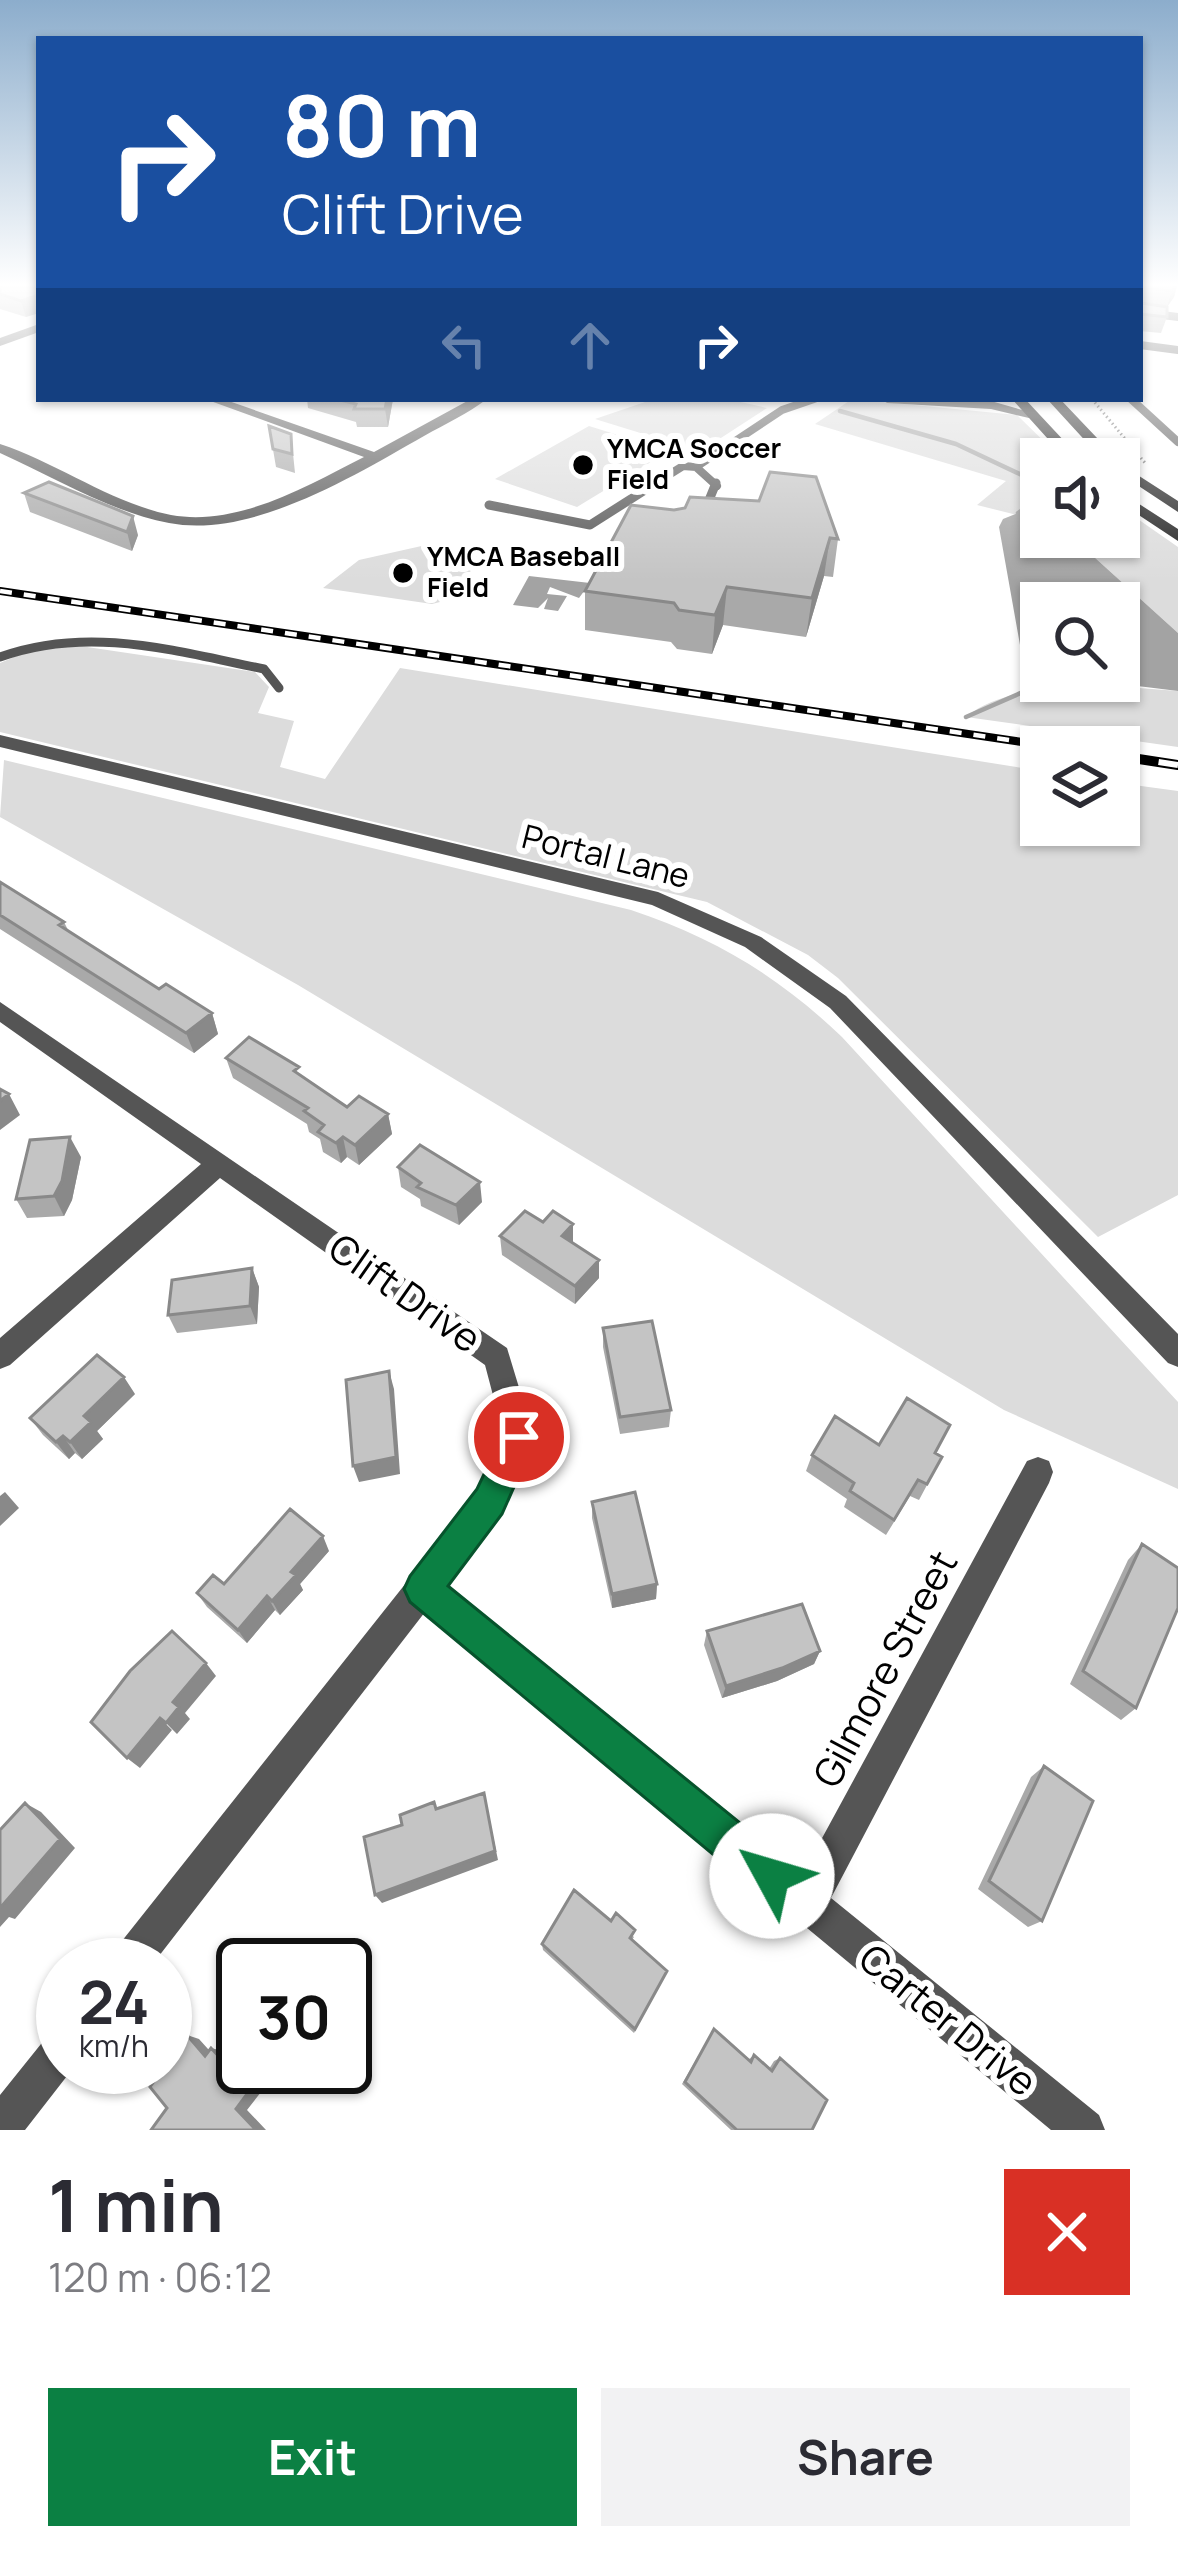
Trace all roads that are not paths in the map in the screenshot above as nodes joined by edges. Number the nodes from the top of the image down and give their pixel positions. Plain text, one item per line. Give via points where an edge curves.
1 (220, 402) edge
2 (475, 402) edge
3 (805, 402) edge
4 (939, 402) edge
5 (999, 402) edge
6 (1020, 402) edge
7 (1056, 402) edge
8 (1134, 402) edge
9 (991, 405) junction
10 (1029, 414) junction
11 (1053, 438) edge
12 (1090, 438) edge
13 (1176, 443) edge
14 (0, 448) edge
15 (370, 455) junction
16 (696, 467) junction
17 (1140, 481) edge
18 (489, 506) dead end
19 (1178, 508) edge
20 (1140, 510) edge
21 (693, 518) edge
22 (590, 525) junction
23 (608, 527) dead end
24 (1178, 536) edge
25 (0, 657) edge
26 (279, 688) dead end
27 (0, 741) edge
28 (0, 1010) edge
29 (218, 1164) junction
30 (1178, 1354) edge
31 (0, 1356) edge
32 (1038, 1472) dead end
33 (423, 1589) junction
34 (807, 1905) junction
35 (149, 1938) edge
36 (36, 2082) edge
37 (0, 2128) edge
38 (1084, 2130) edge

1 - 15 street
2 - 15 street
3 - 16 lane
4 - 9 street
5 - 9 street
6 - 10 main road
7 - 12 main road
8 - 13 lane
9 - 10 street
10 - 11 main road
14 - 15 street via 195,523 253,515
16 - 21 lane via 718,489
16 - 22 lane via 683,466
17 - 19 main road
18 - 22 lane
20 - 24 main road
22 - 23 lane
25 - 26 lane via 34,642 89,639 264,669
27 - 30 street, Portal Lane via 658,899 744,935 838,1002
28 - 29 street, Clift Drive
29 - 31 street
29 - 33 street, Clift Drive via 497,1358 519,1437 490,1502
32 - 34 street, Gilmore Street
33 - 34 street, Carter Drive
33 - 35 street, Clift Drive
34 - 38 street, Carter Drive
36 - 37 street

